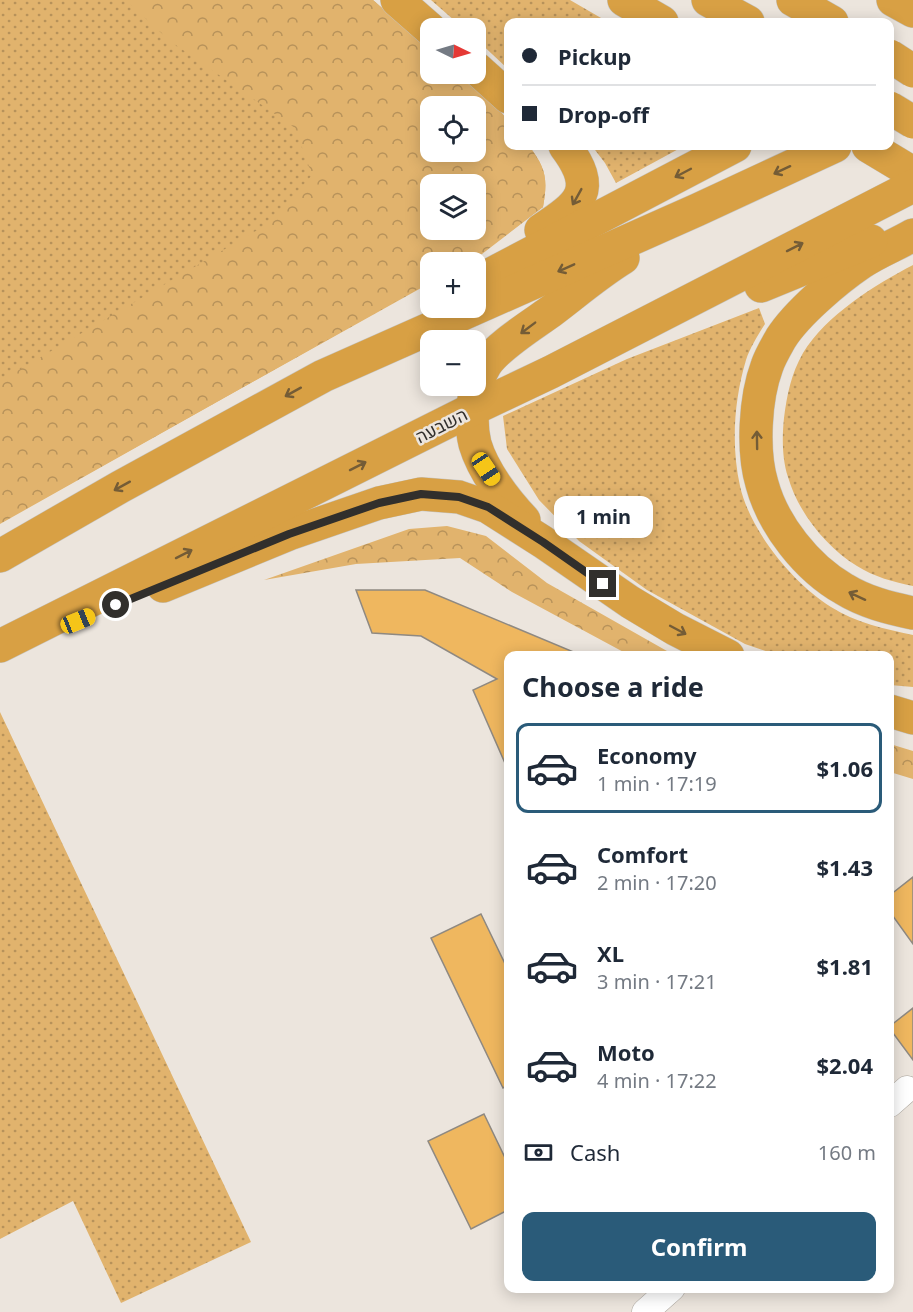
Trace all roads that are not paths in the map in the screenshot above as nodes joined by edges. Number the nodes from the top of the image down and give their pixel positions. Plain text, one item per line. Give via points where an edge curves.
1 (397, 0) edge
2 (624, 0) edge
3 (708, 0) edge
4 (793, 0) edge
5 (893, 0) edge
6 (913, 11) edge
7 (655, 18) edge
8 (740, 18) edge
9 (825, 18) edge
10 (420, 20) edge
11 (486, 77) edge
12 (504, 93) edge
13 (913, 109) edge
14 (894, 110) edge
15 (894, 118) edge
16 (913, 122) edge
17 (568, 150) edge
18 (727, 150) edge
19 (826, 150) edge
20 (875, 150) edge
21 (913, 173) edge
22 (913, 186) edge
23 (697, 210) junction
24 (913, 224) edge
25 (913, 235) edge
26 (486, 266) edge
27 (486, 277) edge
28 (420, 311) edge
29 (551, 372) junction
30 (323, 376) junction
31 (473, 409) junction
32 (543, 542) junction
33 (0, 556) edge
34 (913, 613) edge
35 (0, 646) edge
36 (718, 651) edge
37 (0, 653) edge
38 (666, 1293) edge
39 (645, 1312) edge

1 - 10 highway
2 - 7 highway
3 - 8 highway
4 - 9 highway
5 - 6 highway
11 - 12 highway
13 - 15 highway
14 - 16 highway, bridge
17 -> 26 highway via 583,177 582,194 570,210
18 -> 27 highway
19 -> 23 highway
20 - 21 highway
29 -> 22 highway, השבעה
23 -> 30 highway
23 -> 31 highway via 619,260 508,344 487,363 476,383
24 - 29 highway
34 -> 25 highway via 843,589 799,551 770,506 757,456 760,396 767,366 783,336 827,289 861,262
28 - 30 highway
29 - 31 highway, השבעה
30 -> 33 highway
31 - 32 highway via 475,443 486,469
35 -> 31 highway, השבעה
32 -> 36 highway via 630,602
32 - 37 highway via 488,507 459,497 421,494 379,503 289,534
38 - 39 street

